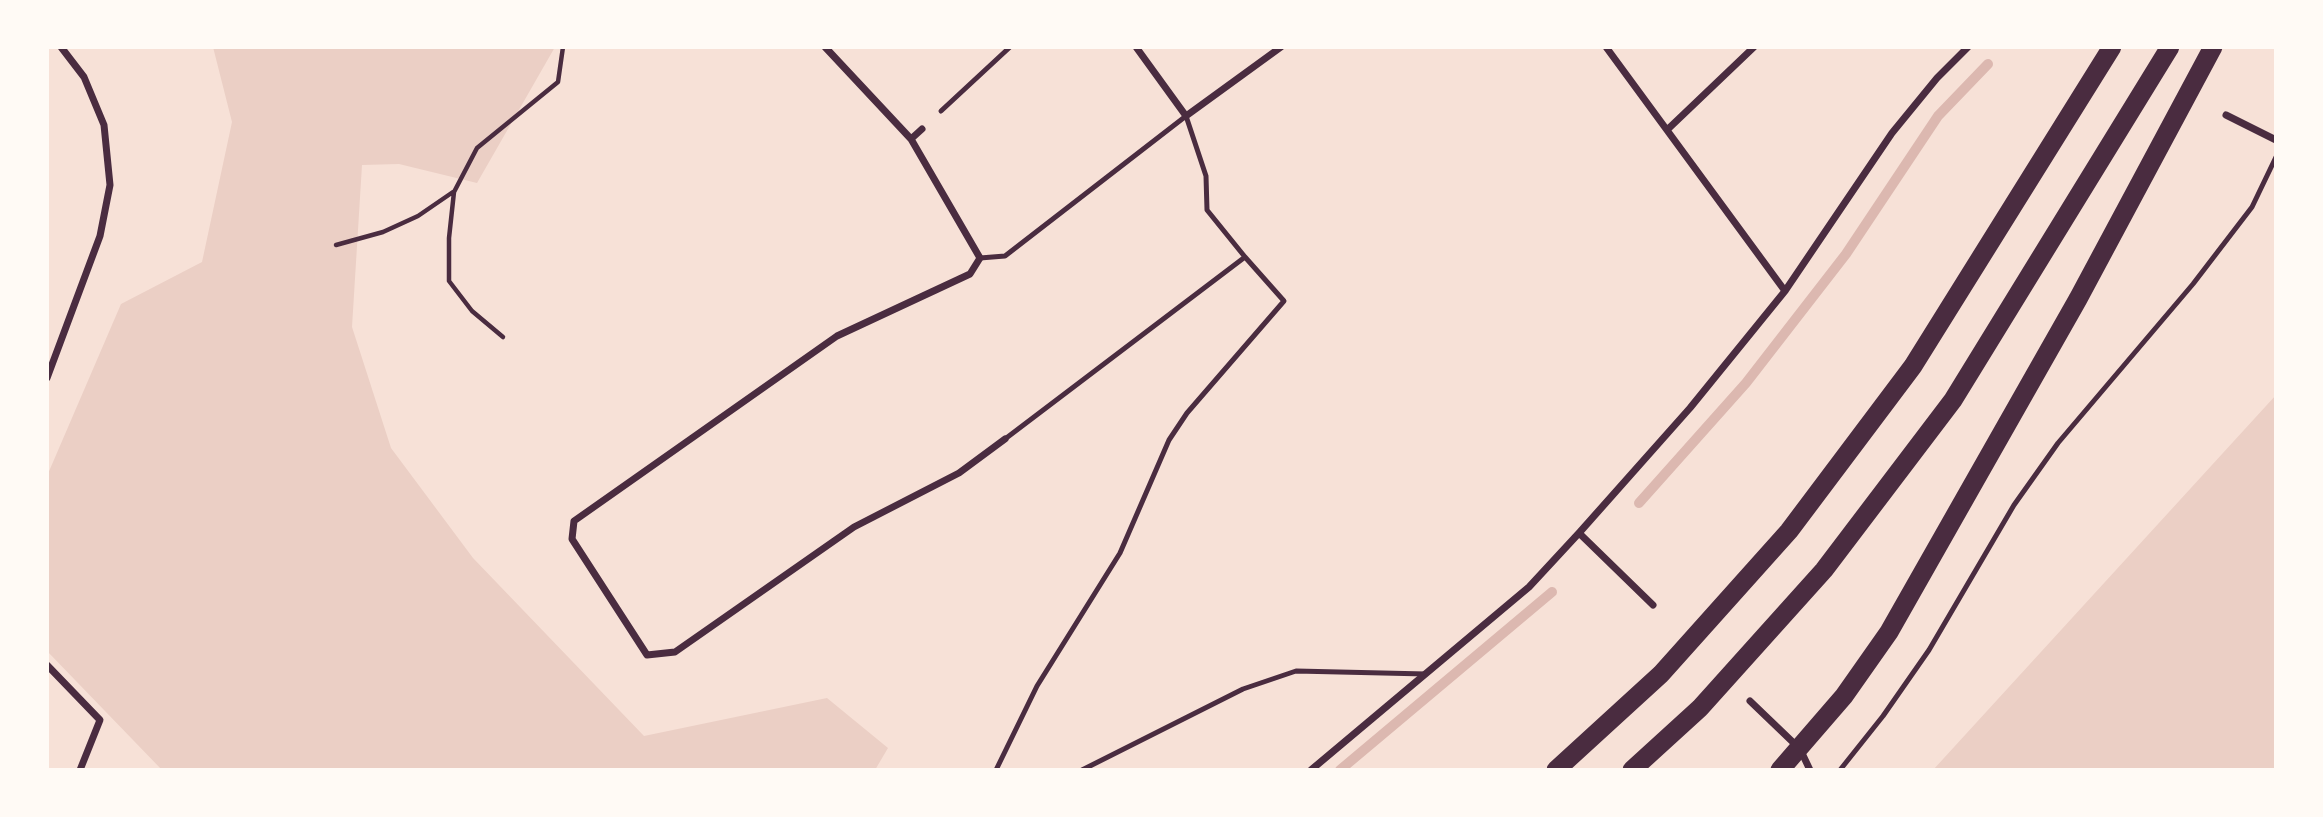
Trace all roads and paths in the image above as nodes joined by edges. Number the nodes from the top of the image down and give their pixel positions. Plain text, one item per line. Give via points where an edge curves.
1 (61, 47) edge
2 (563, 47) edge
3 (825, 47) edge
4 (1010, 47) edge
5 (1136, 47) edge
6 (1281, 47) edge
7 (1606, 47) edge
8 (1754, 47) edge
9 (1968, 47) edge
10 (2112, 47) edge
11 (2169, 47) edge
12 (2213, 47) edge
13 (941, 111) dead end
14 (2226, 115) dead end
15 (1186, 116) junction
16 (922, 129) dead end
17 (1667, 130) junction
18 (911, 139) junction
19 (2276, 140) edge
20 (2276, 157) edge
21 (454, 192) junction
22 (336, 245) dead end
23 (1245, 257) junction
24 (979, 258) junction
25 (1785, 291) junction
26 (503, 337) dead end
27 (47, 378) edge
28 (1005, 439) joint
29 (1579, 533) junction
30 (1653, 605) dead end
31 (47, 665) edge
32 (1426, 674) junction
33 (1751, 701) dead end
34 (1800, 749) junction
35 (80, 770) edge
36 (996, 770) edge
37 (1082, 770) edge
38 (1311, 770) edge
39 (1556, 770) edge
40 (1632, 770) edge
41 (1780, 770) edge
42 (1810, 770) edge
43 (1840, 770) edge

1 - 27 street via 83,77 104,125 110,185 100,236
2 - 21 path via 558,82 477,148
3 - 18 street
4 - 13 lane
5 - 15 street
6 - 15 street
7 - 17 street
8 - 17 street
9 - 25 street via 1892,133
10 - 39 highway via 1913,366 1788,531 1661,674
11 - 40 highway via 1953,400 1824,570 1700,708
12 - 34 highway via 2078,299 1889,632
14 - 19 street
15 - 23 lane via 1206,176 1207,210
15 - 24 lane via 1004,256
16 - 18 street
17 - 25 street
18 - 24 street
20 - 43 lane via 2252,206 2014,505 1929,650
21 - 22 path via 383,232
21 - 26 path via 449,281 472,311
23 - 28 lane
23 - 36 lane via 1284,301 1186,413 1169,440 1119,553 1037,686
24 - 28 street via 970,274 837,336 574,521 572,539 647,655 675,652 854,527 959,473
25 - 29 street
29 - 30 street
29 - 32 street via 1529,587
31 - 35 street via 100,720
32 - 37 lane via 1296,671 1243,689
32 - 38 street
33 - 34 street
34 - 41 highway
34 - 42 street

